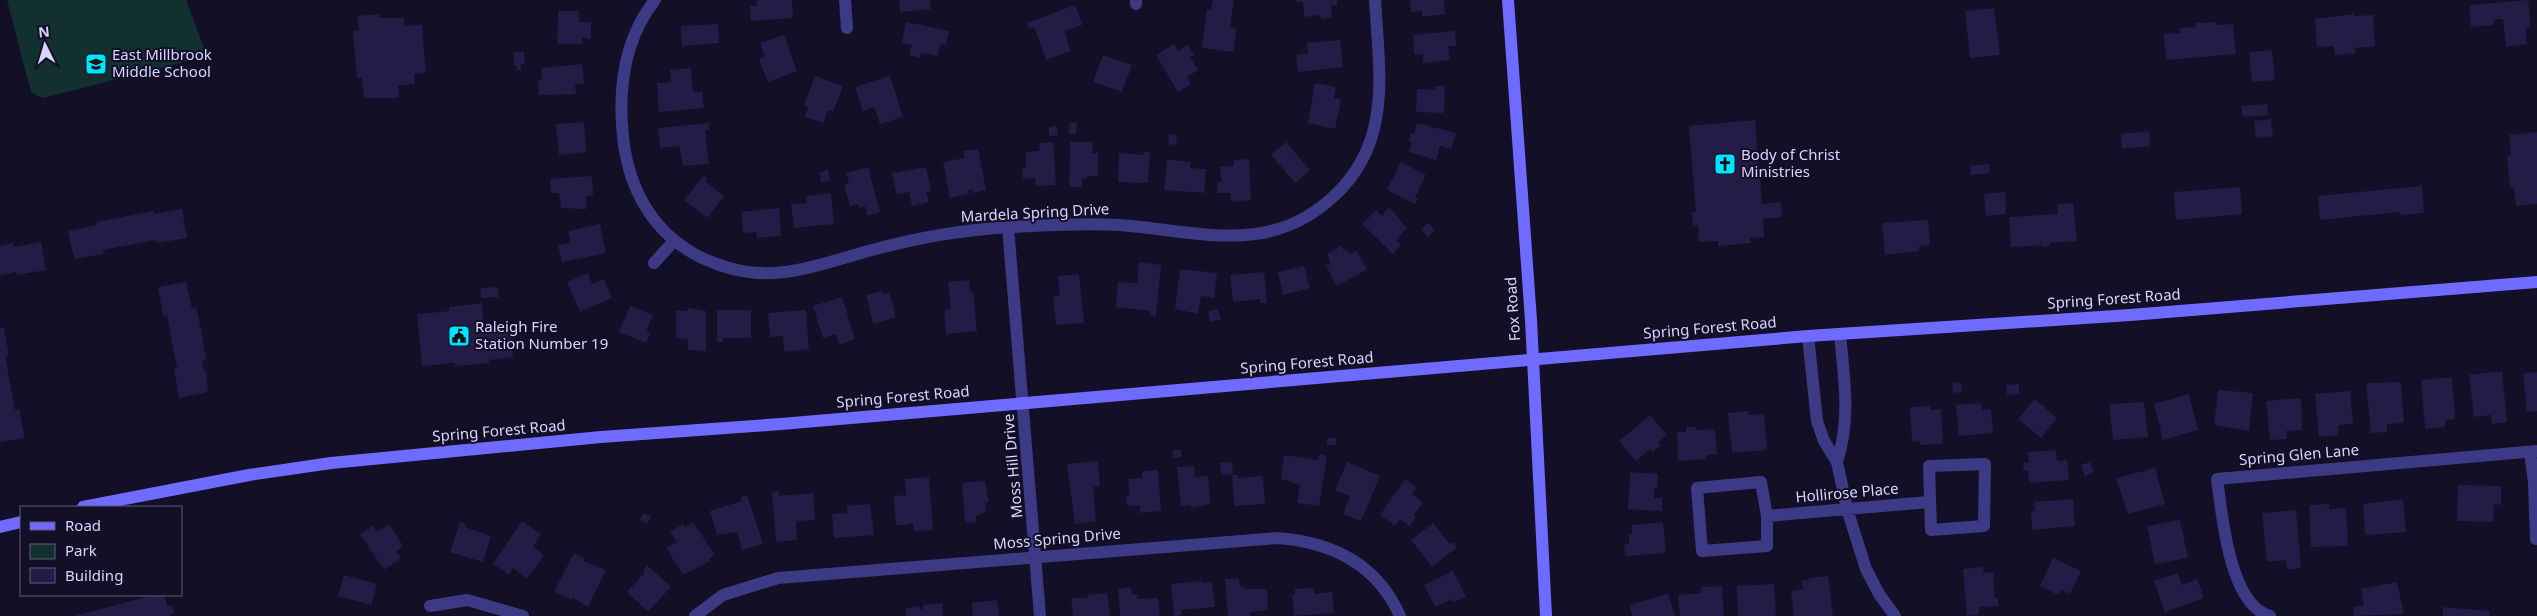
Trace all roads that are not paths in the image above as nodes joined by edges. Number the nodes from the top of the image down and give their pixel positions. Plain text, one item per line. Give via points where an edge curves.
1 (654, 0) edge
2 (845, 0) edge
3 (1375, 0) edge
4 (1508, 0) edge
5 (847, 28) dead end
6 (1008, 227) junction
7 (673, 242) junction
8 (654, 263) dead end
9 (2537, 282) edge
10 (1840, 334) junction
11 (1808, 336) junction
12 (1532, 360) junction
13 (1024, 402) junction
14 (2533, 451) edge
15 (1838, 462) junction
16 (1929, 502) junction
17 (88, 506) edge
18 (1847, 509) junction
19 (1767, 516) junction
20 (20, 522) edge
21 (0, 527) edge
22 (2536, 539) edge
23 (1037, 558) junction
24 (430, 606) dead end
25 (522, 616) edge
26 (695, 616) edge
27 (1040, 616) edge
28 (1400, 616) edge
29 (1546, 616) edge
30 (1895, 616) edge
31 (2270, 616) edge

1 - 7 street, Mardela Spring Drive via 635,30 623,70 620,100 626,160 635,187 650,216
2 - 5 street
3 - 6 street, Mardela Spring Drive via 1380,89 1378,116 1370,142 1350,180 1317,210 1277,230 1252,236 1231,237 1111,225
4 - 12 main road, Fox Road
6 - 7 street, Mardela Spring Drive via 950,233 875,249 812,268 772,274 753,274 707,262
6 - 13 street, Moss Hill Drive
7 - 8 street
9 - 10 main road, Spring Forest Road via 2130,315
10 - 11 main road, Spring Forest Road
10 - 15 street via 1846,416 1845,438
11 - 12 main road, Spring Forest Road
11 - 15 street via 1817,421 1824,441
12 - 13 main road, Spring Forest Road
12 - 29 main road, Fox Road
13 - 17 main road, Spring Forest Road via 331,463 248,474
13 - 23 street, Moss Hill Drive
14 - 22 street
14 - 31 street, Spring Glen Lane via 2217,479 2233,570 2243,592 2262,614
15 - 18 street
16 - 16 street via 1929,466 1985,464 1984,526 1931,530
16 - 18 street, Hollirose Place
18 - 19 street, Hollirose Place
18 - 30 street via 1866,569
19 - 19 street via 1767,546 1702,551 1697,488 1760,482
20 - 21 main road
23 - 26 street, Moss Spring Drive via 778,578 724,595
23 - 27 street, Moss Hill Drive
23 - 28 street, Moss Spring Drive via 1257,539 1298,540 1318,544 1350,558 1383,589
24 - 25 street via 467,600

